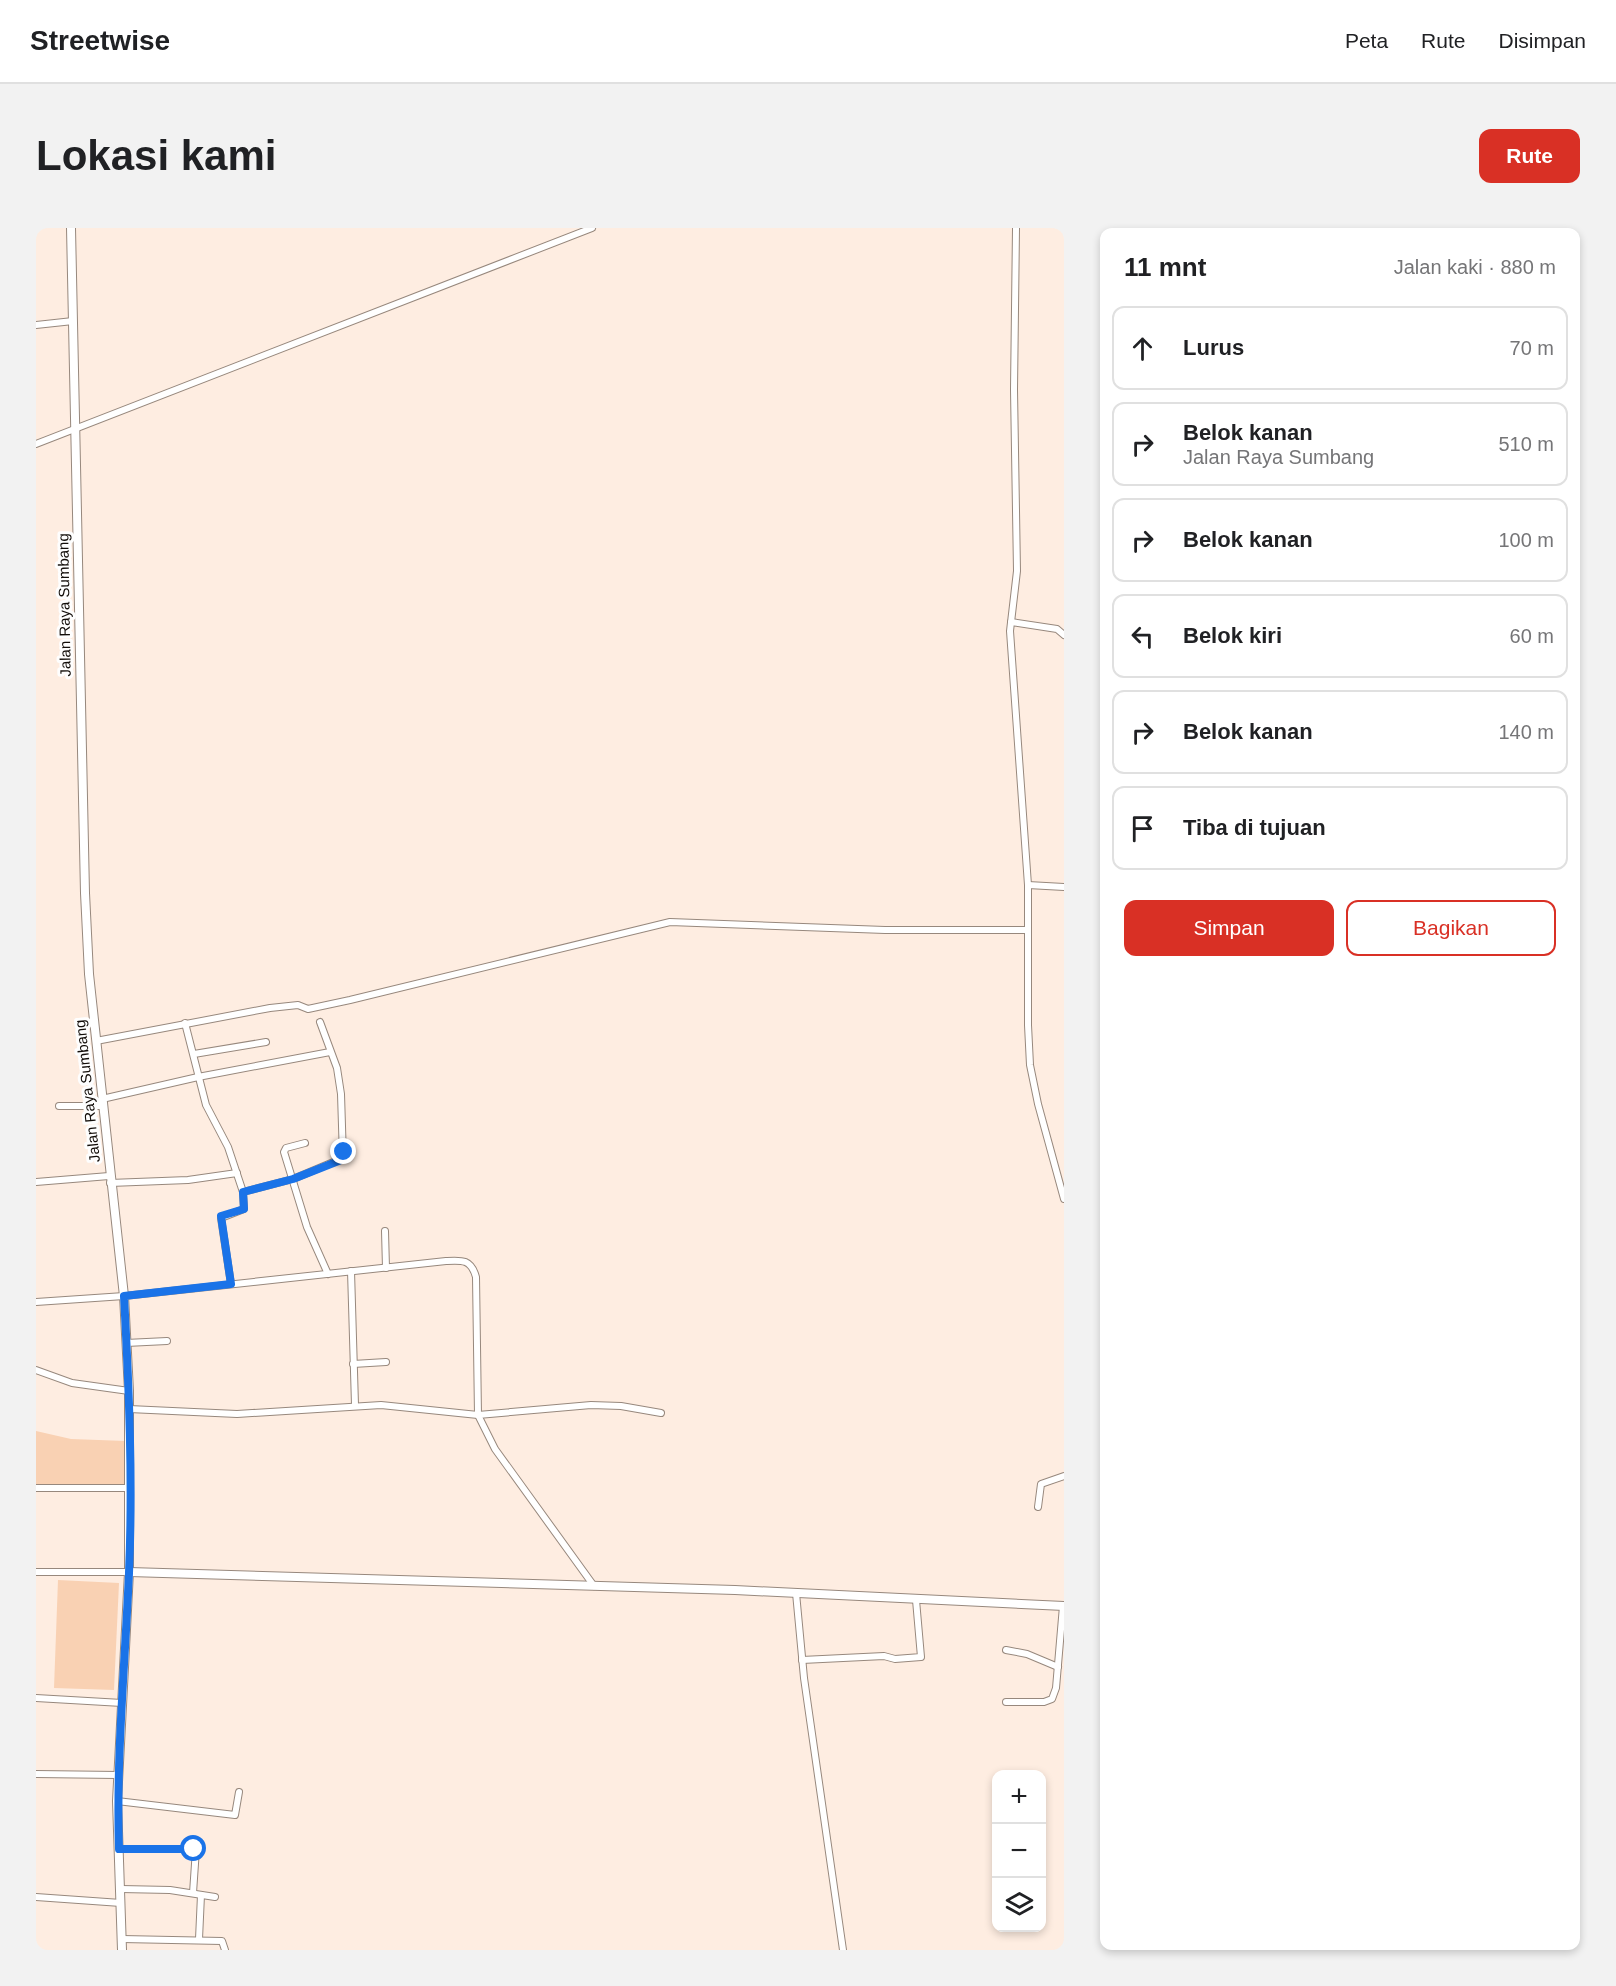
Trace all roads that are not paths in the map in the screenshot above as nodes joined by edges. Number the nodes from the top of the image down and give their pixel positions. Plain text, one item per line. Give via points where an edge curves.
1 (71, 228) edge
2 (592, 228) edge
3 (1016, 228) edge
4 (73, 321) junction
5 (36, 325) edge
6 (75, 429) junction
7 (36, 444) edge
8 (1011, 622) junction
9 (1064, 635) edge
10 (1028, 885) junction
11 (1064, 887) edge
12 (1028, 930) junction
13 (320, 1022) dead end
14 (185, 1023) junction
15 (96, 1041) junction
16 (266, 1042) dead end
17 (330, 1052) junction
18 (194, 1054) junction
19 (198, 1077) junction
20 (102, 1102) junction
21 (59, 1106) dead end
22 (305, 1143) dead end
23 (237, 1173) junction
24 (293, 1179) junction
25 (110, 1180) junction
26 (36, 1182) edge
27 (243, 1192) junction
28 (1064, 1199) edge
29 (385, 1231) dead end
30 (386, 1268) junction
31 (351, 1271) junction
32 (327, 1274) junction
33 (231, 1284) junction
34 (124, 1296) junction
35 (36, 1302) edge
36 (167, 1341) dead end
37 (126, 1342) junction
38 (386, 1362) dead end
39 (353, 1364) junction
40 (36, 1370) edge
41 (129, 1391) junction
42 (355, 1405) junction
43 (129, 1409) junction
44 (661, 1413) dead end
45 (478, 1415) junction
46 (1064, 1476) edge
47 (36, 1488) edge
48 (130, 1488) junction
49 (1038, 1507) dead end
50 (36, 1572) edge
51 (129, 1572) junction
52 (594, 1586) junction
53 (796, 1593) junction
54 (916, 1600) junction
55 (1064, 1606) edge
56 (1006, 1650) dead end
57 (802, 1660) junction
58 (1058, 1667) junction
59 (1056, 1688) junction
60 (1064, 1689) edge
61 (36, 1698) edge
62 (122, 1702) junction
63 (1006, 1702) dead end
64 (36, 1774) edge
65 (118, 1775) junction
66 (239, 1792) dead end
67 (117, 1801) junction
68 (119, 1849) junction
69 (121, 1889) junction
70 (193, 1893) junction
71 (201, 1895) junction
72 (36, 1897) edge
73 (215, 1897) dead end
74 (121, 1903) junction
75 (122, 1939) junction
76 (199, 1940) junction
77 (123, 1950) edge
78 (225, 1950) edge
79 (843, 1950) edge

1 - 4 street, Jalan Raya Sumbang
2 - 6 street
3 - 8 street via 1017,571
4 - 5 street
4 - 6 street, Jalan Raya Sumbang
6 - 7 street
6 - 15 street, Jalan Raya Sumbang via 80,754 89,974
8 - 9 street via 1057,629
8 - 10 street
10 - 11 street
10 - 12 street
12 - 14 street via 896,930 678,921 308,1009 298,1005
12 - 28 street via 1030,1065
13 - 17 street
14 - 15 street
14 - 18 street
15 - 20 street, Jalan Raya Sumbang
16 - 18 street
17 - 19 street
17 - 24 street via 341,1094 343,1158
18 - 19 street
19 - 20 street
19 - 23 street via 206,1105
20 - 21 street
20 - 25 street, Jalan Raya Sumbang
22 - 24 street via 284,1150
23 - 25 street via 188,1180
23 - 27 street
24 - 27 street
24 - 32 street
25 - 26 street
25 - 34 street, Jalan Raya Sumbang
27 - 33 street via 244,1208 221,1218
29 - 30 street
30 - 31 street
30 - 45 street via 454,1260 473,1265
31 - 32 street
31 - 39 street
32 - 33 street
33 - 34 street
34 - 35 street
34 - 37 street, Jalan Raya Sumbang
36 - 37 street
37 - 41 street, Jalan Raya Sumbang
38 - 39 street
39 - 42 street
40 - 41 street via 72,1383
41 - 43 street, Jalan Raya Sumbang
42 - 43 street via 237,1414
42 - 45 street via 381,1404
43 - 48 street, Jalan Raya Sumbang
44 - 45 street via 591,1405
45 - 52 street via 495,1449
46 - 49 street via 1041,1484
47 - 48 street
48 - 51 street, Jalan Raya Sumbang
50 - 51 street
51 - 52 street
51 - 62 street, Jalan Raya Sumbang
52 - 53 street
53 - 54 street
53 - 57 street
54 - 55 street
54 - 57 street via 921,1657
55 - 58 street
56 - 58 street
57 - 79 street
58 - 59 street
59 - 60 street
59 - 63 street via 1049,1701
61 - 62 street
62 - 65 street, Jalan Raya Sumbang
64 - 65 street
65 - 67 street, Jalan Raya Sumbang
66 - 67 street via 236,1815
67 - 68 street, Jalan Raya Sumbang
68 - 69 street, Jalan Raya Sumbang
68 - 70 street via 196,1849
69 - 70 street
69 - 74 street, Jalan Raya Sumbang
70 - 71 street
71 - 73 street
71 - 76 street
72 - 74 street
74 - 75 street, Jalan Raya Sumbang
75 - 76 street
75 - 77 street, Jalan Raya Sumbang
76 - 78 street via 223,1941

